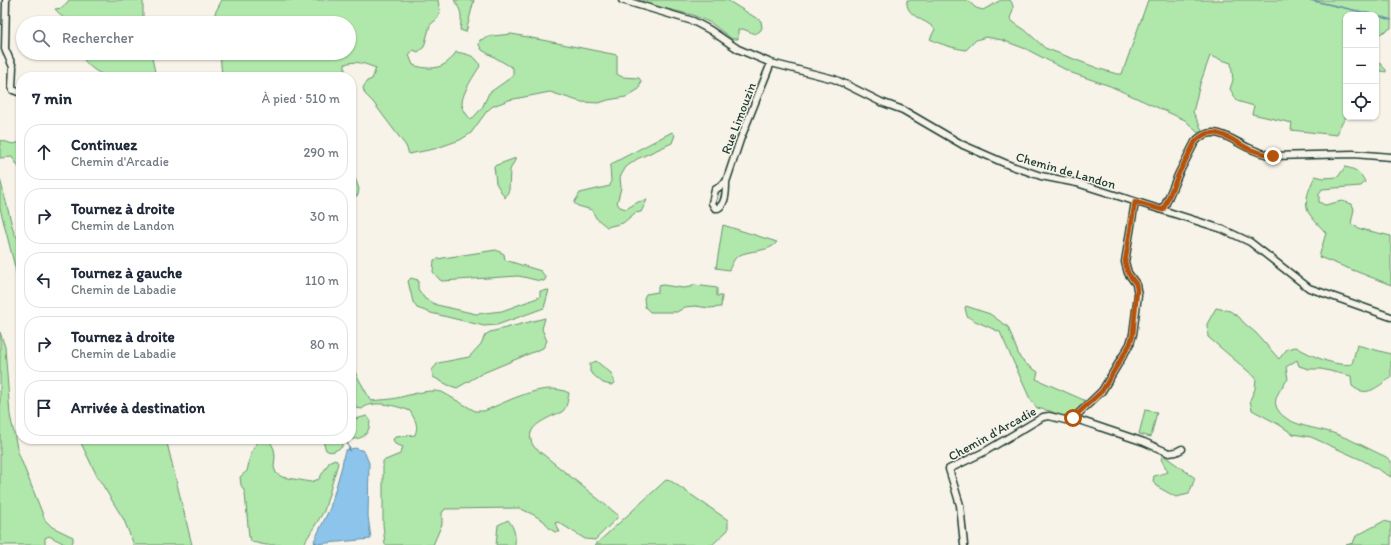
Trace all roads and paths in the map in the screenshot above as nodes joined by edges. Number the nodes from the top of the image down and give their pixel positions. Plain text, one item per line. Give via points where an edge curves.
1 (6, 0) edge
2 (622, 0) edge
3 (771, 63) junction
4 (16, 91) edge
5 (1391, 157) edge
6 (726, 182) dead end
7 (1135, 202) junction
8 (1163, 210) junction
9 (1391, 317) edge
10 (1073, 418) junction
11 (1182, 449) dead end
12 (964, 545) edge

1 - 4 street via 5,48 13,67 12,87
2 - 3 street, Chemin de Landon via 693,21 738,49
3 - 6 street, Rue Limouzin
3 - 7 street, Chemin de Landon via 834,79 903,110 963,145 1009,165 1041,176 1077,182
5 - 8 street via 1353,154 1273,156 1249,149 1218,133 1208,133 1195,142
7 - 8 street, Chemin de Landon
7 - 10 street via 1125,262 1137,289 1133,334 1130,344 1102,391
8 - 9 street, Chemin de Landon via 1236,234 1263,250 1309,288
10 - 11 street via 1169,453
10 - 12 street, Chemin d'Arcadie via 1065,420 1044,417 949,469 960,505

